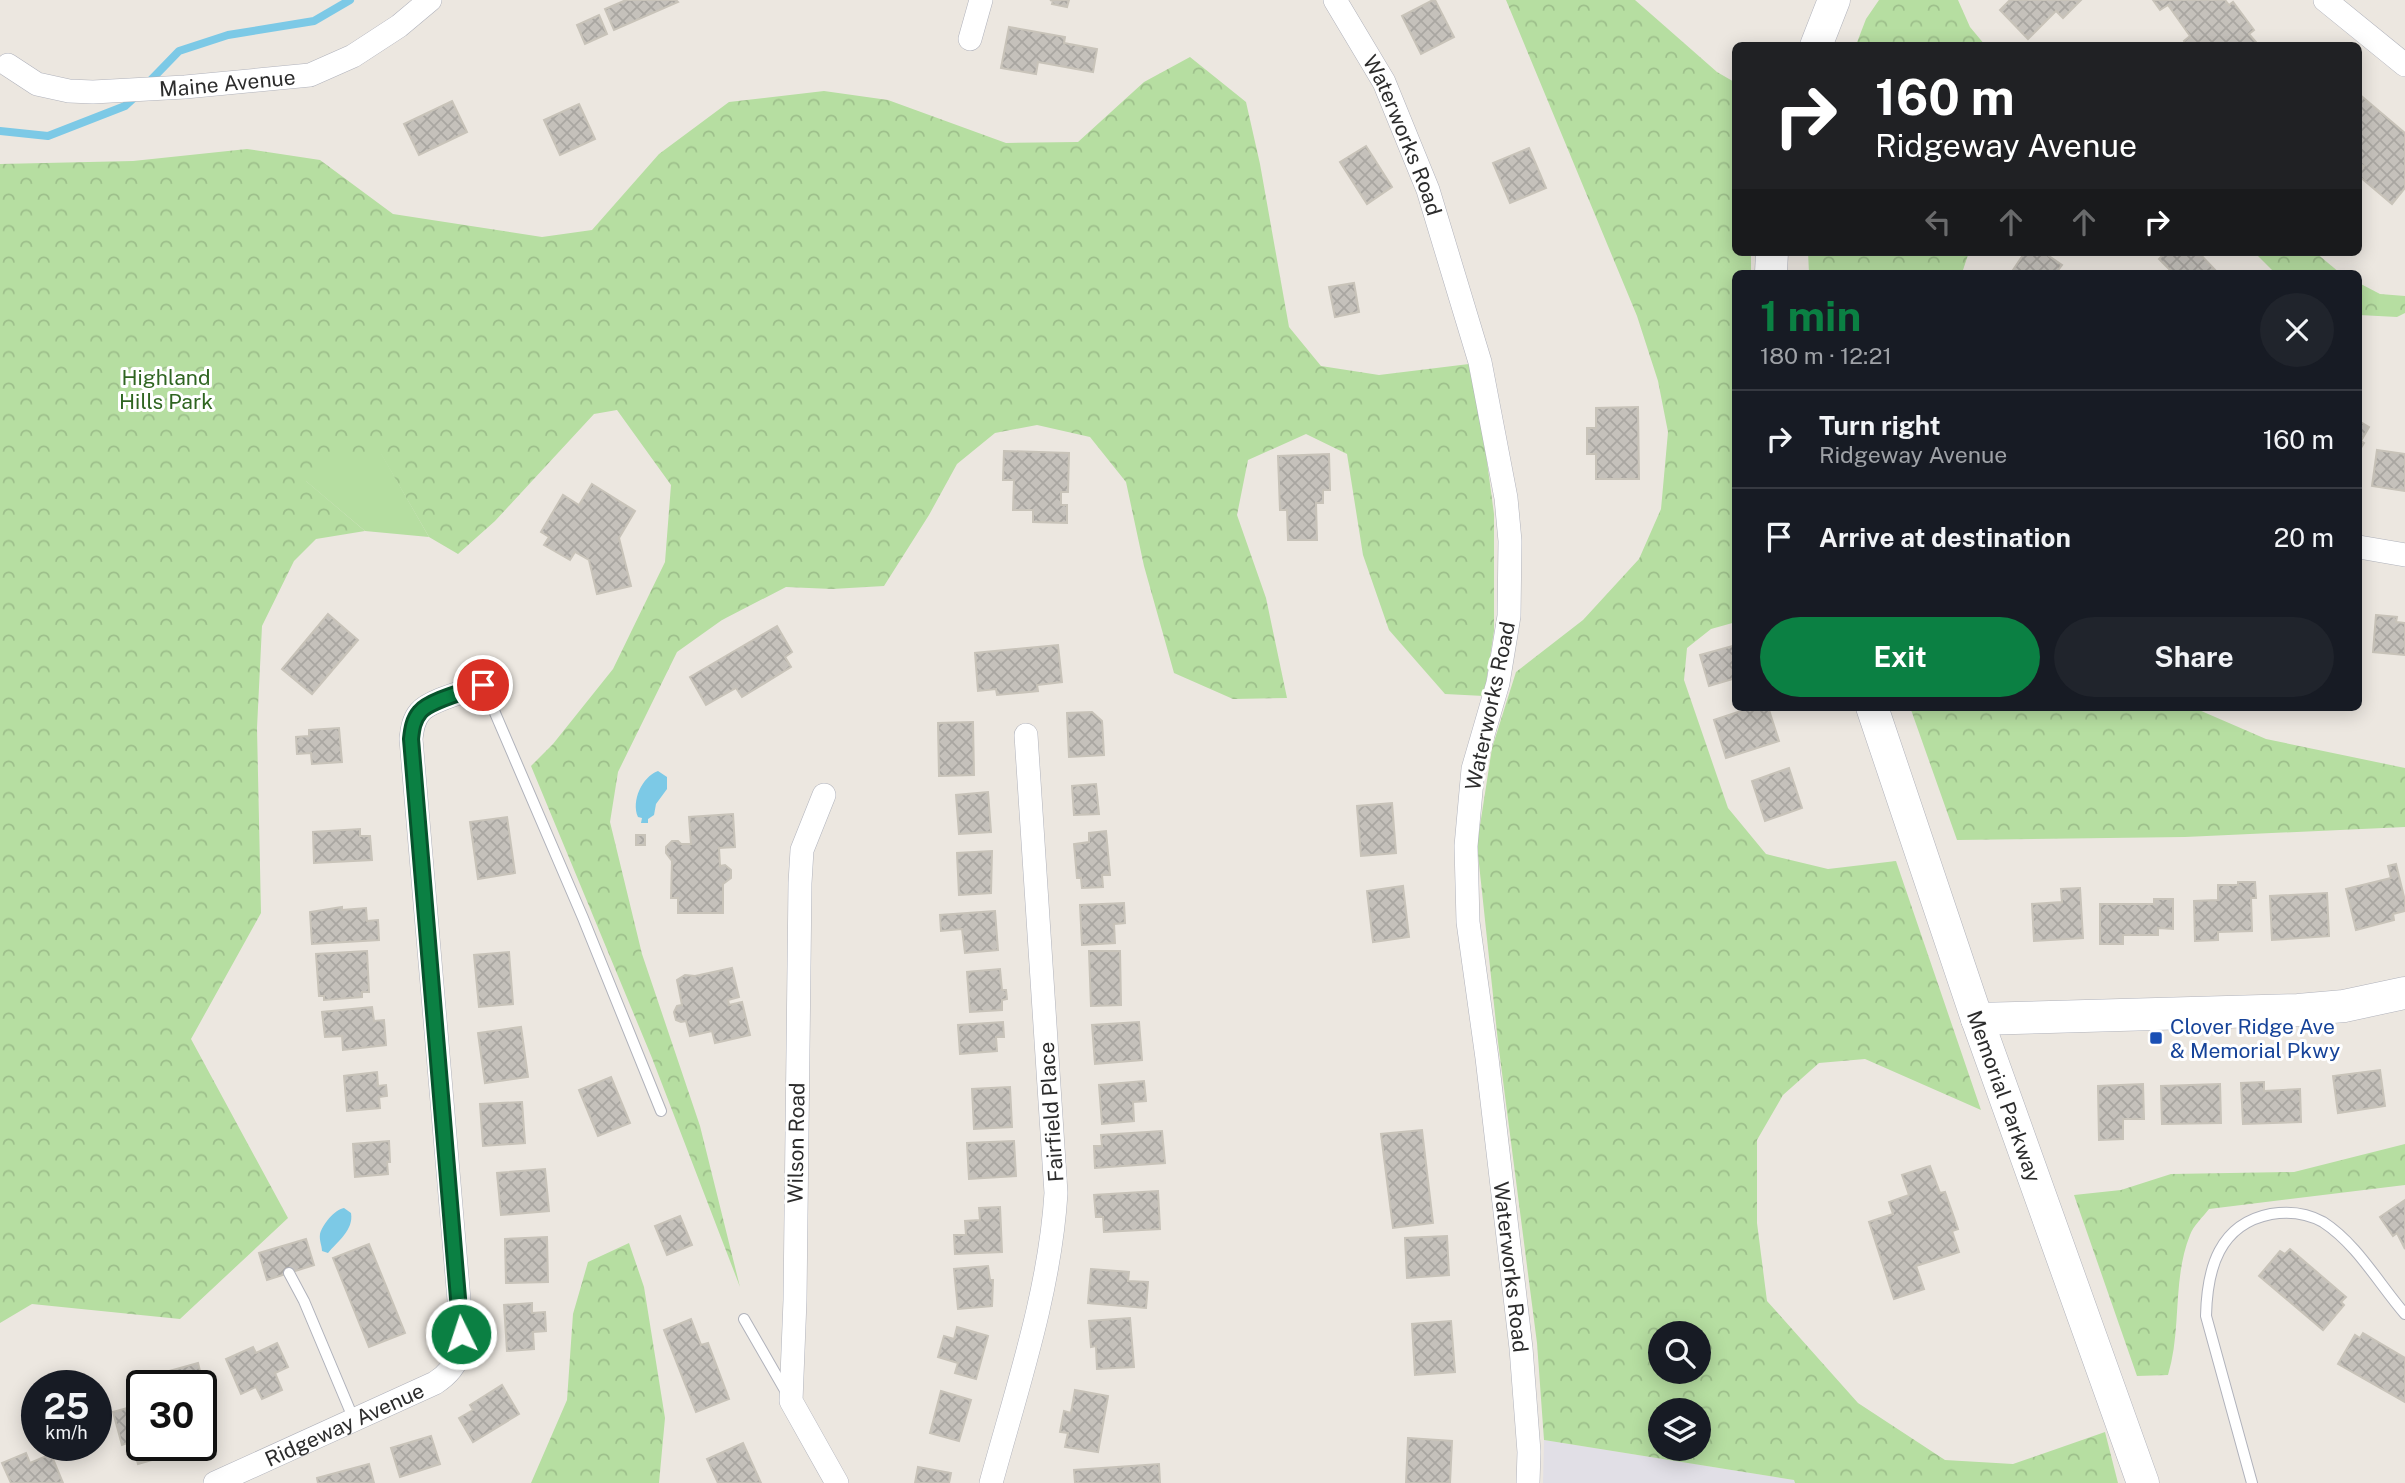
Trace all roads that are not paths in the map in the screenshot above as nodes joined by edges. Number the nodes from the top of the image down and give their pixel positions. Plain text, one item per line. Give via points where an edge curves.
1 (430, 0) edge
2 (981, 0) edge
3 (1335, 0) edge
4 (1834, 0) edge
5 (2325, 0) edge
6 (970, 39) dead end
7 (1818, 42) edge
8 (8, 65) dead end
9 (2405, 65) edge
10 (2362, 548) edge
11 (2405, 555) edge
12 (483, 685) joint
13 (1873, 711) edge
14 (1026, 735) dead end
15 (824, 795) dead end
16 (2405, 993) edge
17 (1977, 1019) junction
18 (661, 1111) dead end
19 (289, 1273) dead end
20 (2405, 1314) edge
21 (744, 1319) dead end
22 (791, 1401) junction
23 (354, 1420) junction
24 (215, 1483) edge
25 (837, 1483) edge
26 (991, 1483) edge
27 (1528, 1483) edge
28 (2143, 1483) edge
29 (2252, 1483) edge

1 - 8 street, Maine Avenue via 353,56 310,75 155,89 69,91 37,84
2 - 6 street
3 - 27 street, Waterworks Road via 1384,82 1428,190 1480,362 1506,498 1509,615 1498,683 1473,769 1466,846 1468,922 1521,1349
4 - 7 main road
5 - 9 street
10 - 11 street
12 - 18 lane
12 - 23 street, Ridgeway Avenue via 420,711 411,739 462,1344 448,1375
13 - 17 main road, Memorial Parkway
14 - 26 street, Fairfield Place via 1056,1193 1045,1273
15 - 22 street, Wilson Road via 802,850 800,883
16 - 17 main road via 2298,1010
17 - 28 main road, Memorial Parkway
19 - 23 lane
20 - 29 lane via 2354,1249 2322,1222 2290,1211 2254,1217 2227,1237 2212,1265 2206,1316
21 - 22 lane
22 - 25 street
23 - 24 street, Ridgeway Avenue

